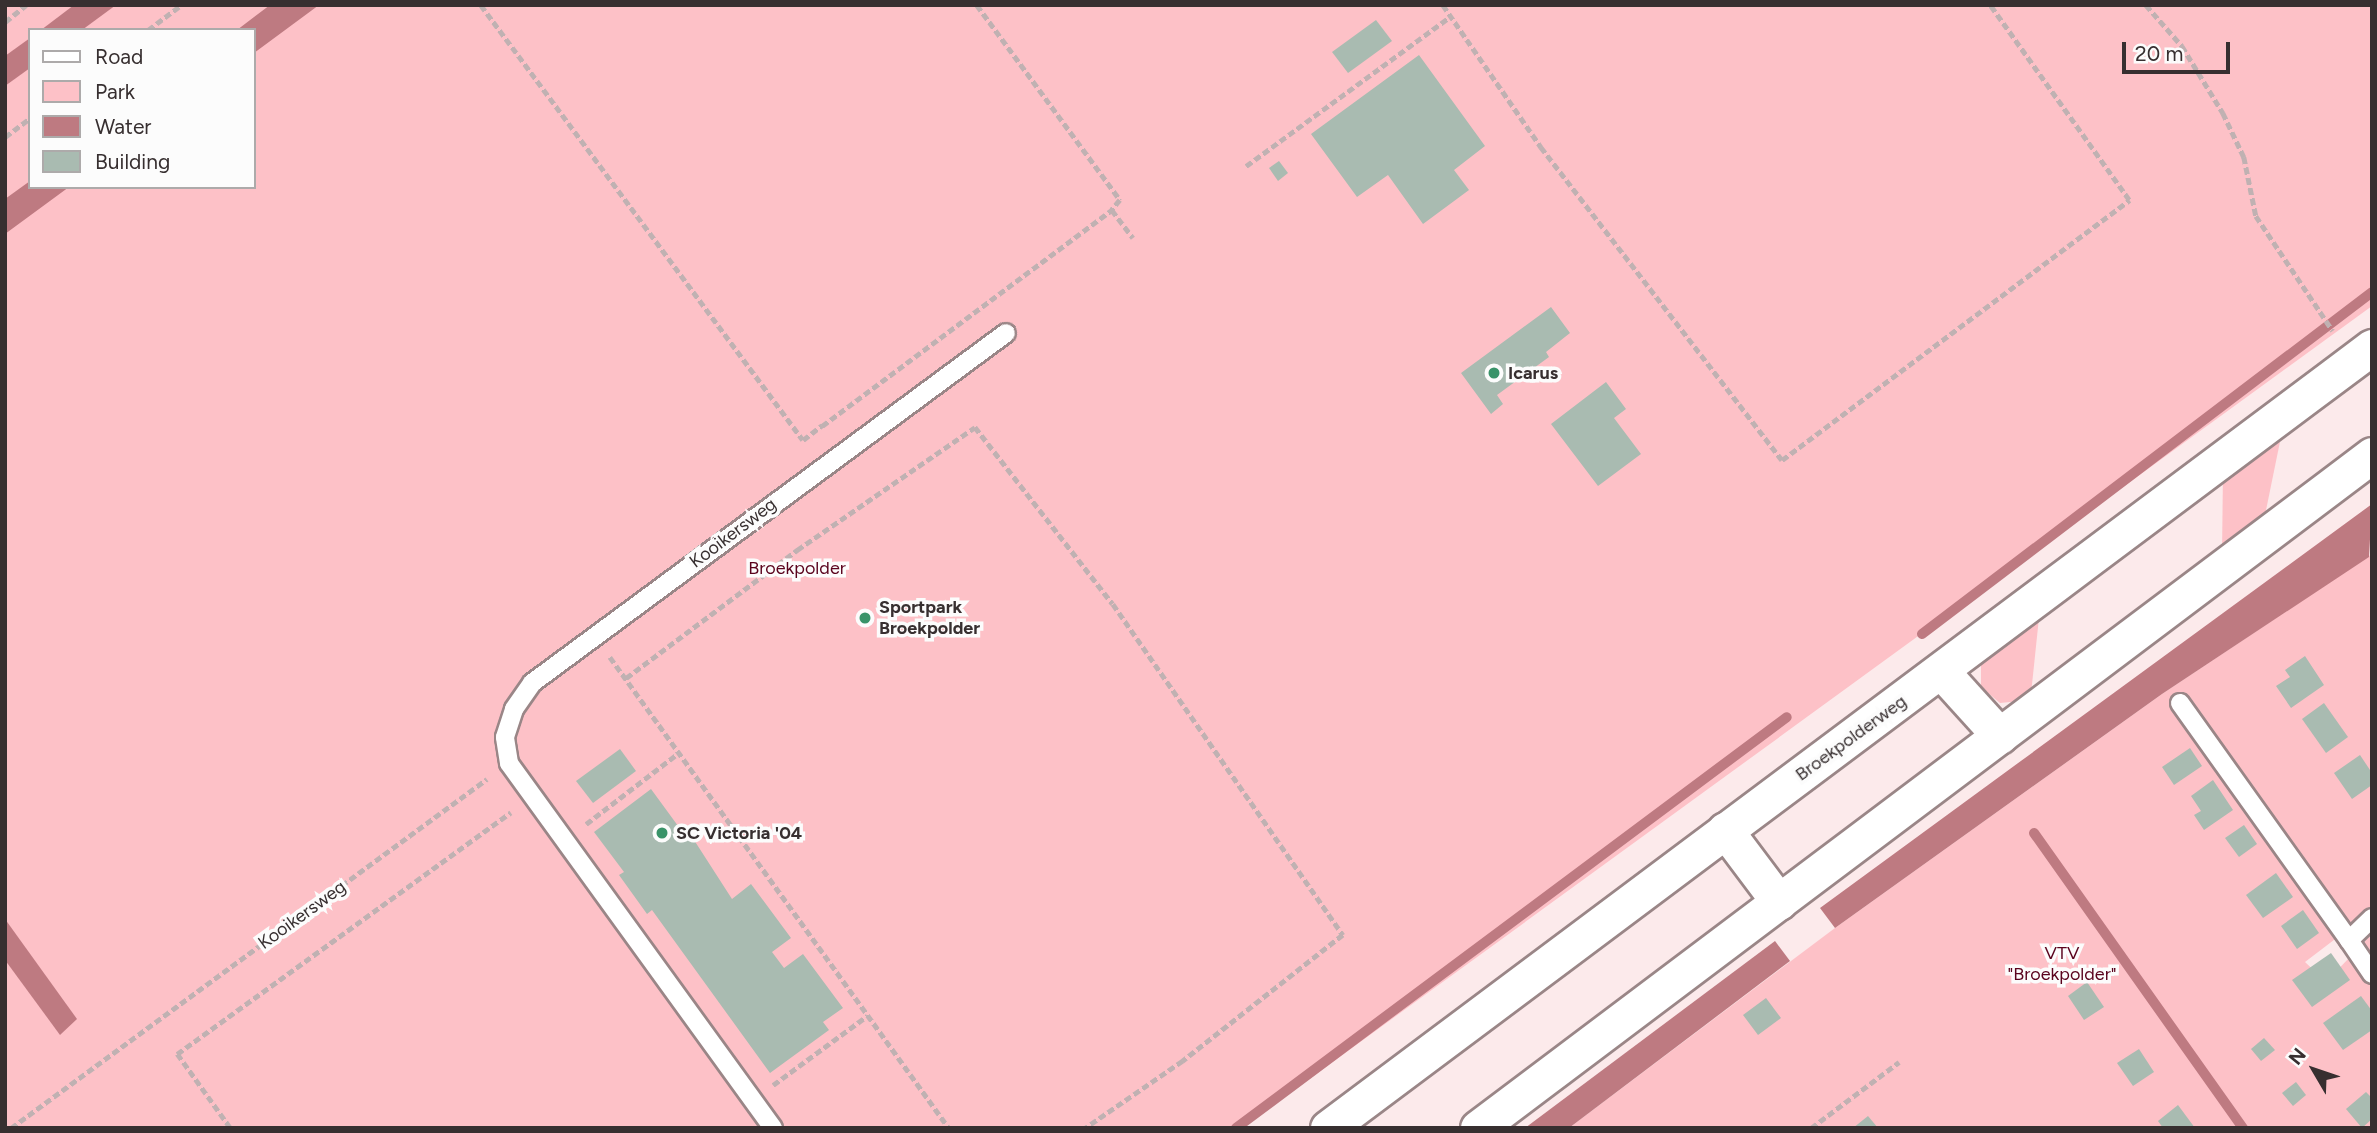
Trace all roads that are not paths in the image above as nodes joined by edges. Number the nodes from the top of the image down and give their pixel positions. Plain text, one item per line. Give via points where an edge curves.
1 (1006, 332) dead end
2 (2372, 347) edge
3 (2372, 455) edge
4 (1942, 672) junction
5 (2180, 703) dead end
6 (2000, 736) junction
7 (1725, 830) junction
8 (1779, 902) junction
9 (2372, 918) edge
10 (2349, 940) junction
11 (2372, 974) edge
12 (773, 1128) edge
13 (1328, 1128) edge
14 (1478, 1128) edge

1 - 12 lane, Kooikersweg via 532,683 514,709 505,737 509,763
2 - 4 street, Broekpolderweg
3 - 6 street
4 - 6 street
4 - 7 street, Broekpolderweg
5 - 10 lane
6 - 8 street
7 - 8 street
7 - 13 street, Broekpolderweg
8 - 14 street
9 - 10 lane
10 - 11 lane

